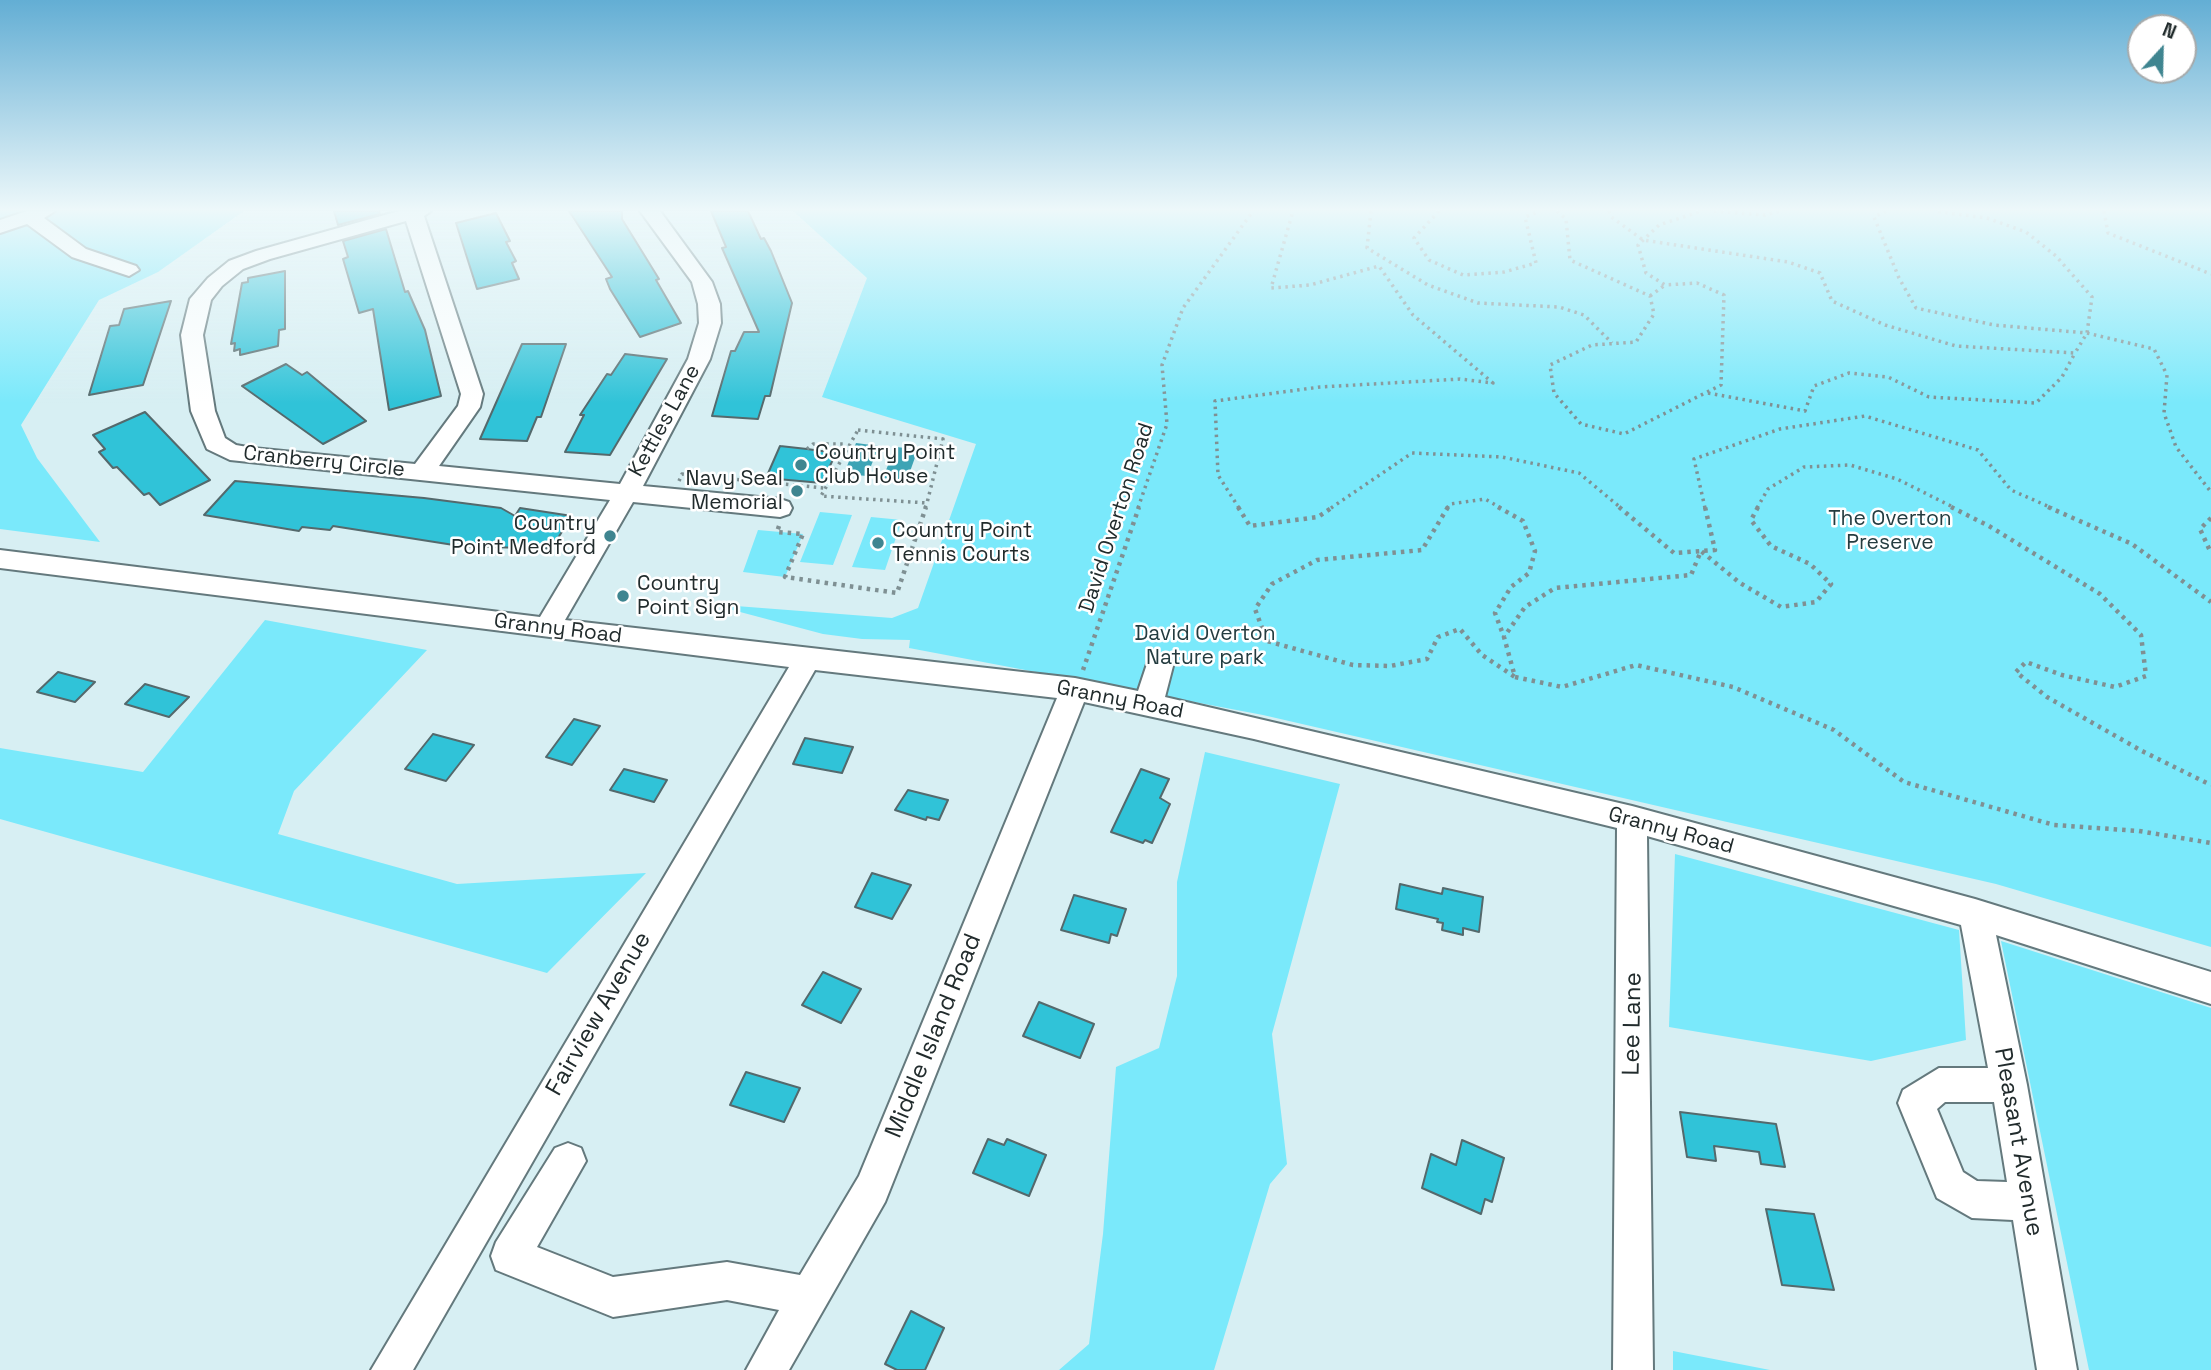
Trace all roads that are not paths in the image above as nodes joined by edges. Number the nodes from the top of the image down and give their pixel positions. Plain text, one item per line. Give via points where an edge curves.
1 (224, 275) edge
2 (436, 275) edge
3 (697, 275) edge
4 (421, 473) junction
5 (626, 491) junction
6 (780, 508) dead end
7 (0, 559) edge
8 (547, 628) junction
9 (807, 658) junction
10 (1159, 666) dead end
11 (1075, 689) junction
12 (1149, 705) junction
13 (1632, 819) junction
14 (1975, 914) junction
15 (2211, 988) edge
16 (2009, 1085) junction
17 (568, 1161) dead end
18 (2029, 1202) junction
19 (809, 1296) junction
20 (391, 1370) edge
21 (766, 1370) edge
22 (1633, 1370) edge
23 (2057, 1370) edge

1 - 4 street, Cranberry Circle via 201,299 192,335 203,411 215,443 230,452
2 - 4 street via 472,394 469,407
3 - 5 street, Kettles Lane via 709,304 710,323 699,359
4 - 5 street, Cranberry Circle
5 - 6 street, Cranberry Circle
5 - 8 street, Kettles Lane
7 - 8 street, Granny Road
8 - 9 street, Granny Road
9 - 11 street, Granny Road
9 - 20 street, Fairview Avenue
10 - 12 street
11 - 12 street, Granny Road
11 - 19 street, Middle Island Road via 872,1189
12 - 13 street, Granny Road
13 - 14 street, Granny Road
13 - 22 street, Lee Lane
14 - 15 street, Granny Road
14 - 16 street, Pleasant Avenue
16 - 18 street, Pleasant Avenue
16 - 18 street via 1939,1085 1916,1103 1950,1185 1972,1199
17 - 19 street via 510,1256 613,1297 727,1281
18 - 23 street, Pleasant Avenue
19 - 21 street, Middle Island Road

